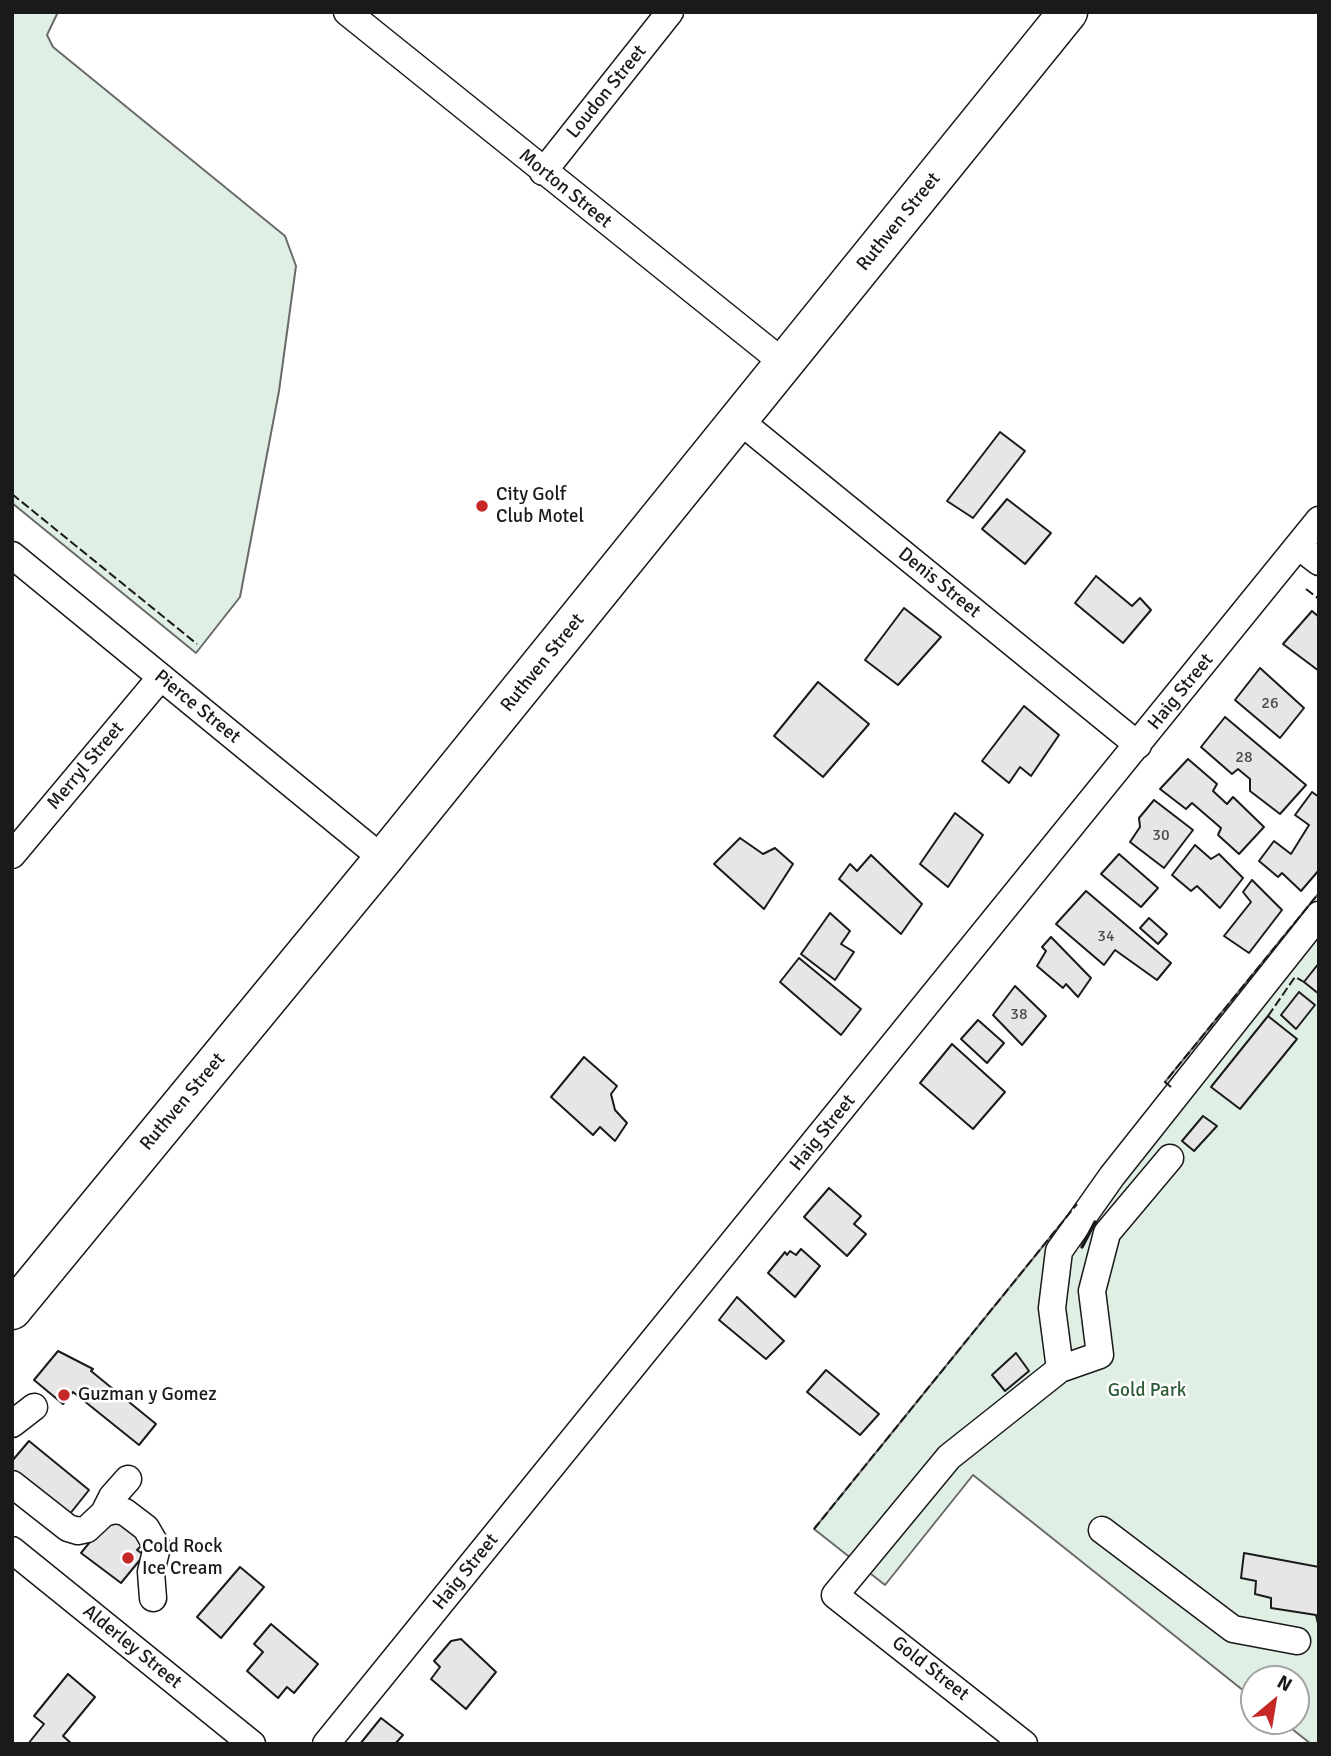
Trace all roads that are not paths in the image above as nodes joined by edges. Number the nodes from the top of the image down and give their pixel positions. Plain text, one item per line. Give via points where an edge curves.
1 (348, 12) edge
2 (670, 12) edge
3 (1068, 12) edge
4 (543, 172) junction
5 (785, 364) junction
6 (740, 421) junction
7 (1319, 520) edge
8 (1298, 546) junction
9 (12, 555) edge
10 (1319, 562) edge
11 (161, 677) junction
12 (1138, 745) junction
13 (12, 855) edge
14 (383, 859) junction
15 (1319, 915) edge
16 (1170, 1158) dead end
17 (12, 1310) edge
18 (1060, 1369) junction
19 (34, 1407) dead end
20 (12, 1424) edge
21 (128, 1479) dead end
22 (12, 1484) edge
23 (104, 1513) junction
24 (1102, 1530) dead end
25 (12, 1550) edge
26 (153, 1598) dead end
27 (1297, 1641) dead end
28 (252, 1744) edge
29 (327, 1744) edge
30 (1024, 1744) edge

1 - 4 street, Morton Street
2 - 4 street, Loudon Street
3 - 5 highway, Ruthven Street
4 - 5 street, Morton Street
5 - 6 highway, Ruthven Street
6 - 12 street, Denis Street
6 - 14 highway, Ruthven Street
7 - 8 street, Haig Street
8 - 10 street
8 - 12 street, Haig Street
9 - 11 street, Pierce Street
11 - 13 street, Merryl Street
11 - 14 street, Pierce Street
12 - 29 street, Haig Street
14 - 17 highway, Ruthven Street
15 - 18 street via 1112,1176 1059,1251 1052,1308
16 - 18 street via 1107,1233 1092,1291 1100,1355
18 - 30 street, Gold Street via 948,1457 835,1595
19 - 20 street
21 - 23 street
22 - 23 street via 68,1528 87,1529
23 - 26 street via 125,1512 153,1538 157,1547 151,1572
24 - 27 street via 1233,1629
25 - 28 street, Alderley Street

